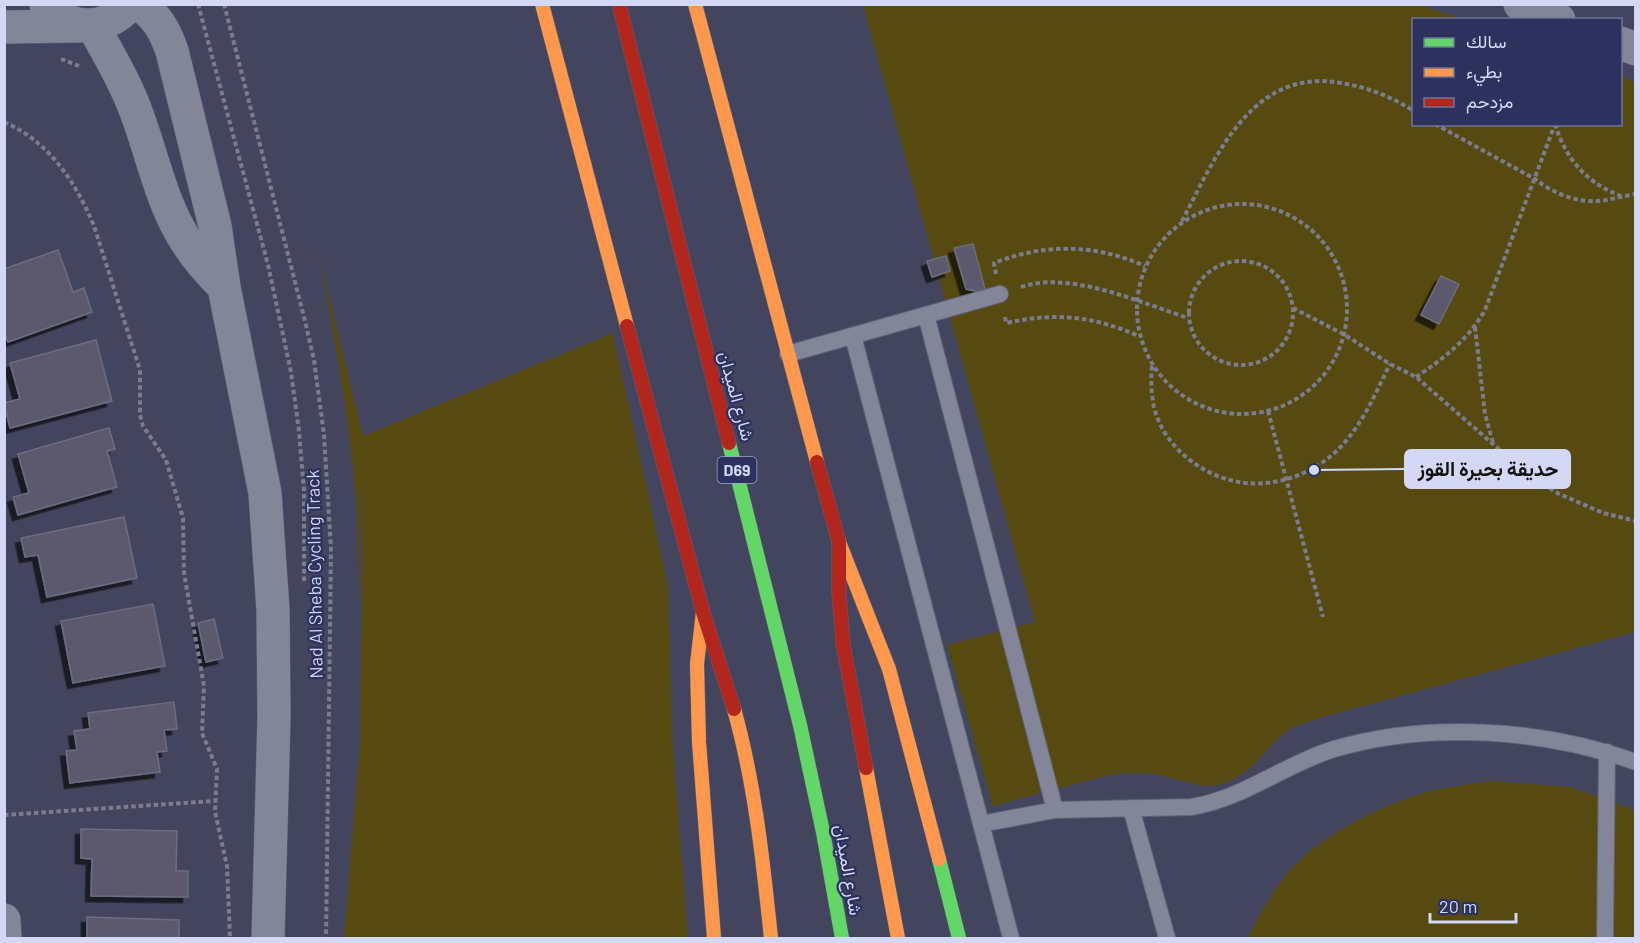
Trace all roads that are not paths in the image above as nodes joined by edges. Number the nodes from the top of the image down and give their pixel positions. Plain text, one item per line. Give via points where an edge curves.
1 (46, 4) edge
2 (130, 4) edge
3 (139, 4) edge
4 (542, 4) edge
5 (619, 4) edge
6 (695, 4) edge
7 (1520, 4) edge
8 (1554, 18) edge
9 (86, 26) junction
10 (4, 27) edge
11 (224, 287) junction
12 (1000, 294) road end
13 (926, 315) junction
14 (853, 336) junction
15 (788, 354) junction
16 (839, 542) junction
17 (703, 612) junction
18 (1607, 752) junction
19 (1635, 762) edge
20 (1131, 808) junction
21 (1055, 810) junction
22 (981, 824) junction
23 (4, 920) edge
24 (5, 939) edge
25 (268, 939) edge
26 (714, 939) edge
27 (771, 939) edge
28 (842, 939) edge
29 (898, 939) edge
30 (960, 939) edge
31 (1011, 939) edge
32 (1167, 939) edge
33 (1605, 939) edge

1 - 9 street via 62,19
2 - 9 street via 109,22
3 - 11 street via 158,21 172,51 215,226
4 - 17 main road
5 - 28 main road, شارع الميدان / D69 via 800,725
6 - 15 main road, شارع الميدان
7 - 8 street
9 - 10 street
9 - 11 street via 116,68 138,114 184,239
11 - 25 street via 265,494 273,610
12 - 13 lane
13 - 14 lane
13 - 21 lane
14 - 15 lane
14 - 22 lane
15 - 16 main road, شارع الميدان
16 - 29 main road, شارع الميدان via 843,643
16 - 30 main road via 889,669
17 - 26 main road via 698,664 699,730
17 - 27 main road via 742,739
18 - 19 lane
18 - 20 lane via 1517,735 1431,734 1385,739 1334,749 1207,804
18 - 33 lane
20 - 21 lane
20 - 32 lane
21 - 22 lane
22 - 31 lane
23 - 24 street

